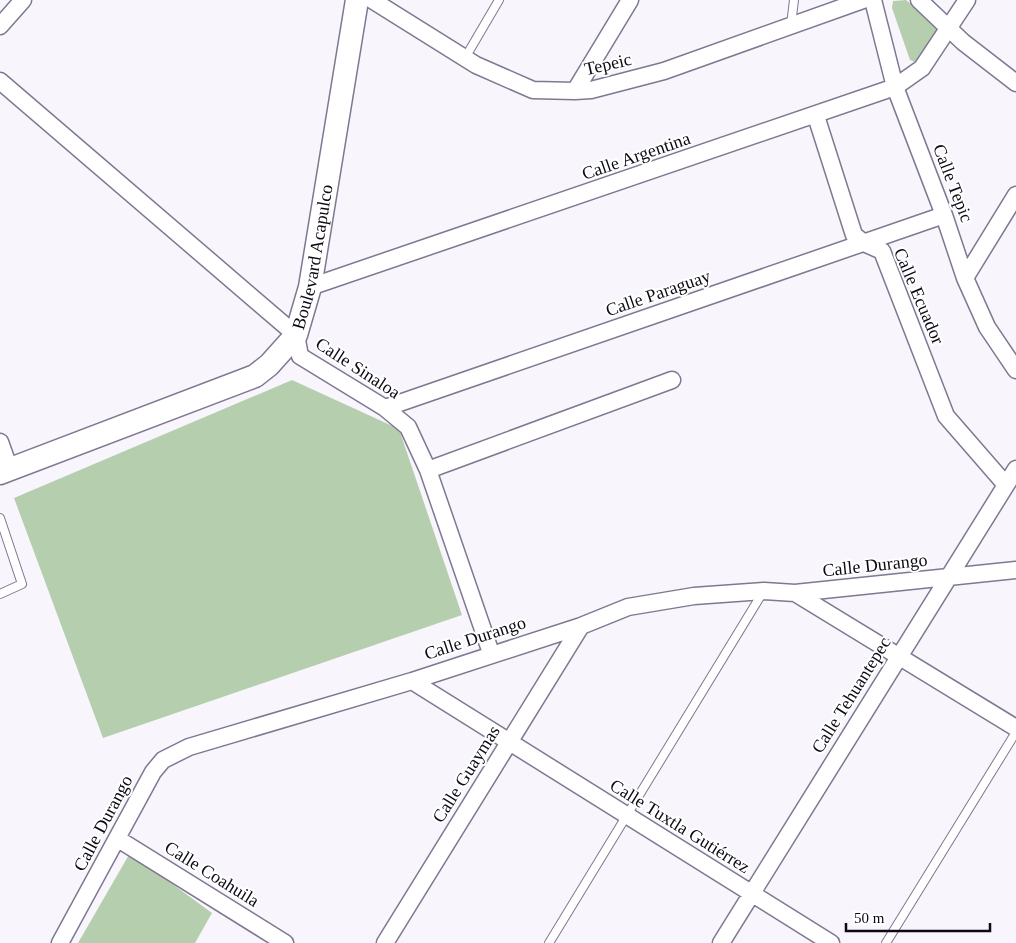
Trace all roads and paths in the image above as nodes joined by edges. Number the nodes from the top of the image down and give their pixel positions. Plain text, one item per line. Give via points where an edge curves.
1 (23, 0) edge
2 (357, 0) edge
3 (372, 0) edge
4 (499, 0) edge
5 (630, 0) edge
6 (794, 0) edge
7 (863, 0) edge
8 (873, 0) edge
9 (919, 0) edge
10 (967, 0) edge
11 (0, 26) edge
12 (791, 27) junction
13 (950, 27) junction
14 (465, 58) junction
15 (0, 81) edge
16 (1016, 83) edge
17 (895, 87) junction
18 (574, 91) junction
19 (816, 116) junction
20 (1016, 195) edge
21 (944, 215) junction
22 (864, 243) junction
23 (965, 278) junction
24 (310, 288) junction
25 (296, 334) junction
26 (1016, 370) edge
27 (672, 380) dead end
28 (385, 408) junction
29 (0, 442) edge
30 (1016, 469) edge
31 (428, 470) junction
32 (5, 472) edge
33 (1006, 485) junction
34 (0, 518) edge
35 (1016, 570) edge
36 (946, 578) junction
37 (764, 591) junction
38 (795, 593) junction
39 (0, 594) edge
40 (581, 626) junction
41 (491, 653) junction
42 (898, 656) junction
43 (412, 680) junction
44 (1016, 728) edge
45 (1016, 732) edge
46 (508, 743) junction
47 (626, 816) junction
48 (118, 839) junction
49 (751, 895) junction
50 (60, 943) edge
51 (285, 943) edge
52 (385, 943) edge
53 (549, 943) edge
54 (721, 943) edge
55 (831, 943) edge
56 (886, 943) edge

1 - 11 street
2 - 24 main road, Boulevard Acapulco
3 - 14 street, Tepeic
4 - 14 lane
5 - 18 street
6 - 12 lane
7 - 12 street, Tepeic
8 - 17 street, Calle Tepic
9 - 13 street
10 - 13 street
12 - 18 street, Tepeic via 664,71 591,90
13 - 16 street via 963,42
13 - 17 street, Calle Argentina via 922,68
14 - 18 street, Tepeic via 533,90
15 - 25 street, Calle Sinaloa
17 - 19 street, Calle Argentina
17 - 21 street, Calle Tepic
19 - 22 street, Calle Ecuador via 854,234
19 - 24 street, Calle Argentina
20 - 23 street
21 - 22 street, Calle Paraguay
21 - 23 street, Calle Tepic
22 - 28 street, Calle Paraguay
22 - 33 street, Calle Ecuador via 882,251 946,416
23 - 26 street, Calle Tepic via 987,327
24 - 25 main road, Boulevard Acapulco
25 - 28 street, Calle Sinaloa via 300,356
25 - 32 main road, Boulevard Acapulco via 255,376
27 - 31 street
28 - 31 street, Calle Sinaloa via 408,427
29 - 32 street
30 - 33 street, Calle Tehuantepec
31 - 41 street, Calle Sinaloa
33 - 36 street, Calle Tehuantepec
34 - 39 lane via 22,584
35 - 36 street, Calle Durango
36 - 38 street, Calle Durango
36 - 42 street, Calle Tehuantepec
37 - 38 street, Calle Durango
37 - 40 street, Calle Durango via 694,596 628,607
37 - 47 lane
38 - 42 street
40 - 41 street, Calle Durango
40 - 46 street, Calle Guaymas
41 - 43 street, Calle Durango
42 - 44 street
42 - 49 street, Calle Tehuantepec
43 - 46 street, Calle Tuxtla Gutiérrez
43 - 48 street, Calle Durango via 189,747 163,760 153,772
45 - 56 lane
46 - 47 street, Calle Tuxtla Gutiérrez
46 - 52 street, Calle Guaymas
47 - 49 street, Calle Tuxtla Gutiérrez
47 - 53 lane
48 - 50 street, Calle Durango
48 - 51 street, Calle Coahuila
49 - 54 street, Calle Tehuantepec
49 - 55 street, Calle Tuxtla Gutiérrez

